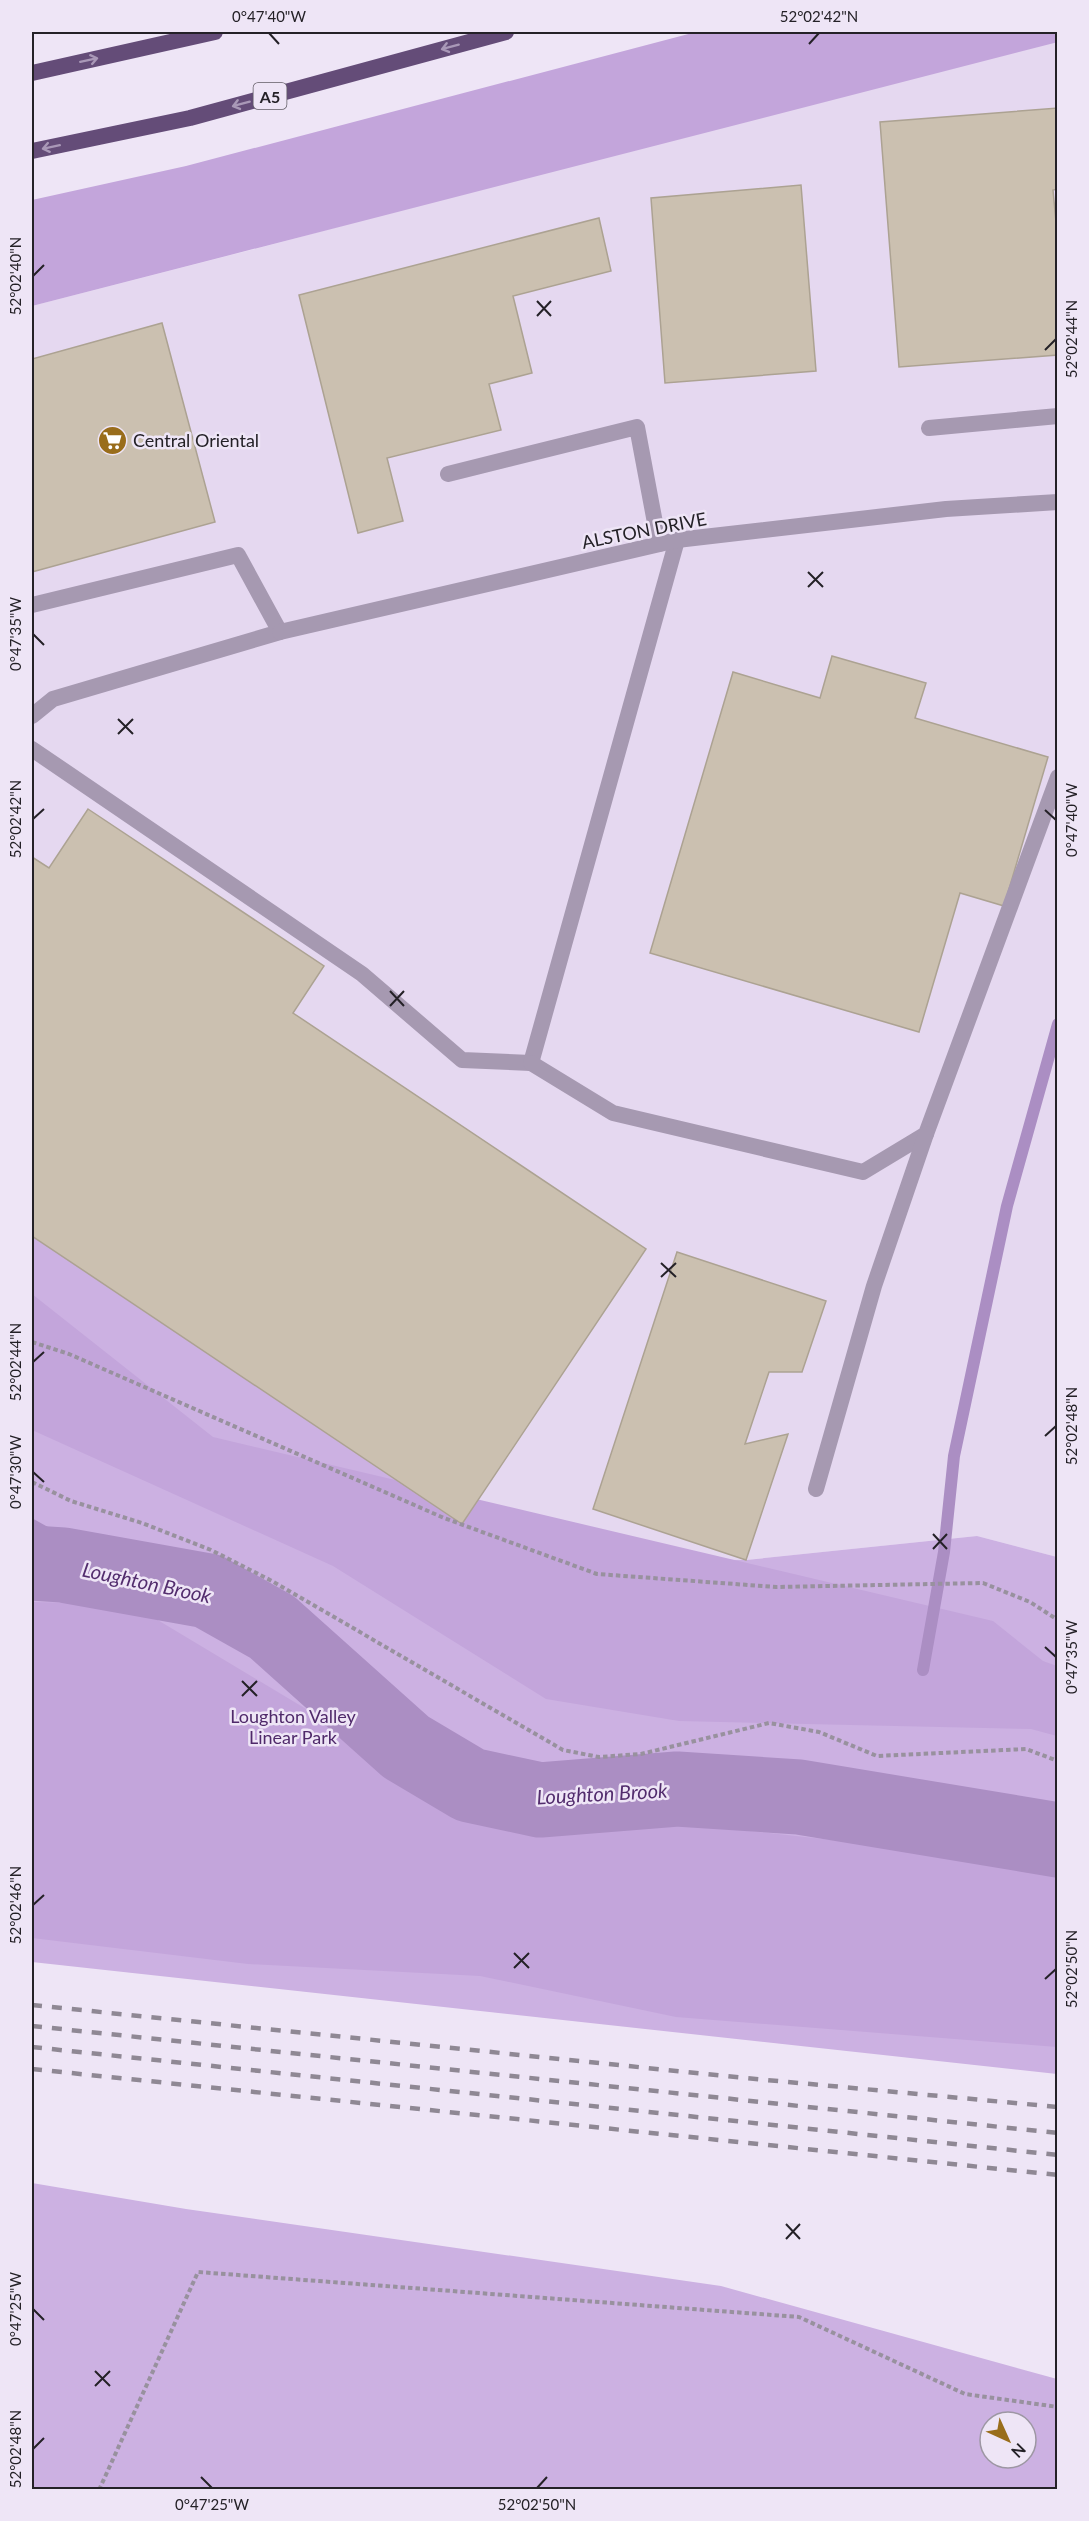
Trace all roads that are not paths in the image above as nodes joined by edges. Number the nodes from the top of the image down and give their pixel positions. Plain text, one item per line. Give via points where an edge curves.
1 (215, 32) edge
2 (506, 32) edge
3 (32, 73) edge
4 (32, 151) edge
5 (1058, 416) edge
6 (929, 428) dead end
7 (448, 474) dead end
8 (1058, 502) edge
9 (677, 540) junction
10 (658, 544) junction
11 (32, 605) edge
12 (280, 632) junction
13 (32, 716) edge
14 (32, 749) edge
15 (1058, 777) edge
16 (531, 1063) junction
17 (926, 1134) junction
18 (816, 1489) dead end

3 -> 1 highway
2 -> 4 highway, A5 via 190,118
5 - 6 street
7 - 10 street via 637,427
8 - 9 street, ALSTON DRIVE via 946,509
9 - 10 street, ALSTON DRIVE
9 - 16 street
10 - 12 street, ALSTON DRIVE
11 - 12 street via 238,555
12 - 13 street, ALSTON DRIVE via 53,699
14 - 16 street via 362,974 462,1060
15 - 17 street
16 - 17 street via 613,1113 863,1172
17 - 18 street via 874,1286

